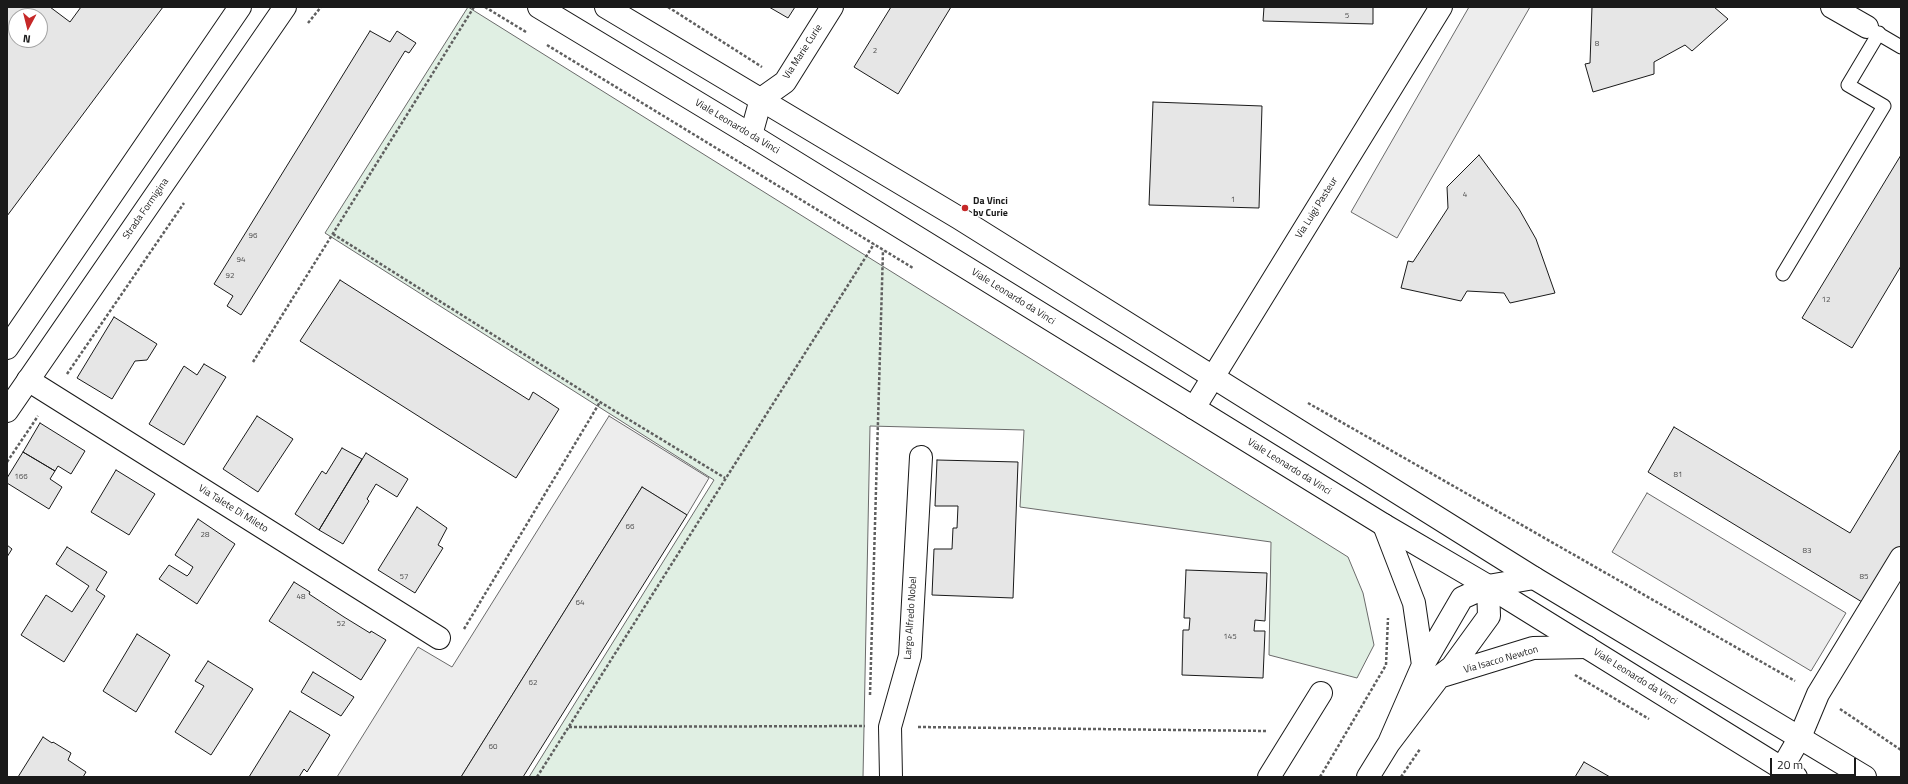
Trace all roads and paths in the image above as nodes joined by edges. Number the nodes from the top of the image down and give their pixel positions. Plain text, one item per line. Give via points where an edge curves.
1 (233, 7) edge
2 (240, 7) edge
3 (285, 7) edge
4 (321, 7) edge
5 (474, 7) edge
6 (539, 7) edge
7 (606, 7) edge
8 (668, 7) edge
9 (832, 7) edge
10 (1441, 7) edge
11 (1832, 7) edge
12 (302, 15) edge
13 (272, 26) junction
14 (1873, 30) junction
15 (223, 31) junction
16 (1901, 47) edge
17 (785, 82) junction
18 (761, 99) junction
19 (751, 135) junction
20 (187, 200) dead end
21 (333, 234) junction
22 (874, 244) dead end
23 (883, 250) dead end
24 (1783, 274) dead end
25 (7, 348) edge
26 (253, 362) dead end
27 (1213, 377) junction
28 (28, 380) junction
29 (53, 395) junction
30 (1302, 400) dead end
31 (600, 402) junction
32 (1194, 408) junction
33 (7, 411) edge
34 (922, 457) dead end
35 (7, 462) edge
36 (725, 478) junction
37 (1384, 525) junction
38 (1901, 558) edge
39 (1534, 578) junction
40 (1488, 586) junction
41 (1388, 616) dead end
42 (462, 633) dead end
43 (439, 638) dead end
44 (1587, 647) junction
45 (1431, 671) junction
46 (1321, 693) dead end
47 (1818, 694) junction
48 (870, 702) dead end
49 (569, 727) junction
50 (890, 727) junction
51 (1297, 732) junction
52 (1800, 737) junction
53 (1423, 744) dead end
54 (1901, 750) edge
55 (1789, 773) edge
56 (537, 777) edge
57 (891, 777) edge
58 (1269, 777) edge
59 (1320, 777) edge
60 (1368, 777) edge
61 (1401, 777) edge
62 (1865, 777) edge

1 - 15 street
2 - 15 street
3 - 13 street, Strada Formigina
4 - 12 path
5 - 21 path
6 - 19 street, Viale Leonardo da Vinci
7 - 18 street
8 - 17 path
9 - 17 street, Via Marie Curie
10 - 27 street, Via Luigi Pasteur
11 - 14 street
12 - 13 street
13 - 28 street, Strada Formigina
14 - 16 lane
14 - 24 lane via 1848,85 1884,106
15 - 25 street
17 - 18 street, Via Marie Curie
18 - 19 street
18 - 27 street via 966,222
19 - 32 street, Viale Leonardo da Vinci
20 - 29 path
21 - 26 path
21 - 31 path
22 - 36 path
23 - 48 path
27 - 32 street, Via Luigi Pasteur
27 - 39 street
28 - 29 street, Via Talete Di Mileto
28 - 33 street, Strada Formigina
29 - 35 path
29 - 43 street, Via Talete Di Mileto
30 - 47 path
31 - 36 path
31 - 42 path
32 - 37 street, Viale Leonardo da Vinci
34 - 50 street, Largo Alfredo Nobel via 910,656
36 - 49 path
37 - 40 street, Viale Leonardo da Vinci
37 - 45 street via 1414,603
38 - 47 street, Viale Leonardo da Vinci
39 - 40 street
39 - 52 street
40 - 44 street, Viale Leonardo da Vinci
40 - 45 street, Via Isacco Newton via 1462,598
40 - 45 street, Via Isacco Newton via 1489,616 1452,667
41 - 59 path via 1386,665
44 - 45 street, Via Isacco Newton via 1533,648
44 - 55 street, Viale Leonardo da Vinci
45 - 60 street, Via Isacco Newton
46 - 51 street
47 - 52 street, Viale Leonardo da Vinci
47 - 54 path
49 - 50 path
49 - 56 path
50 - 51 path
50 - 57 street, Largo Alfredo Nobel
51 - 58 street
52 - 55 street, Viale Leonardo da Vinci
52 - 62 street
53 - 61 path

